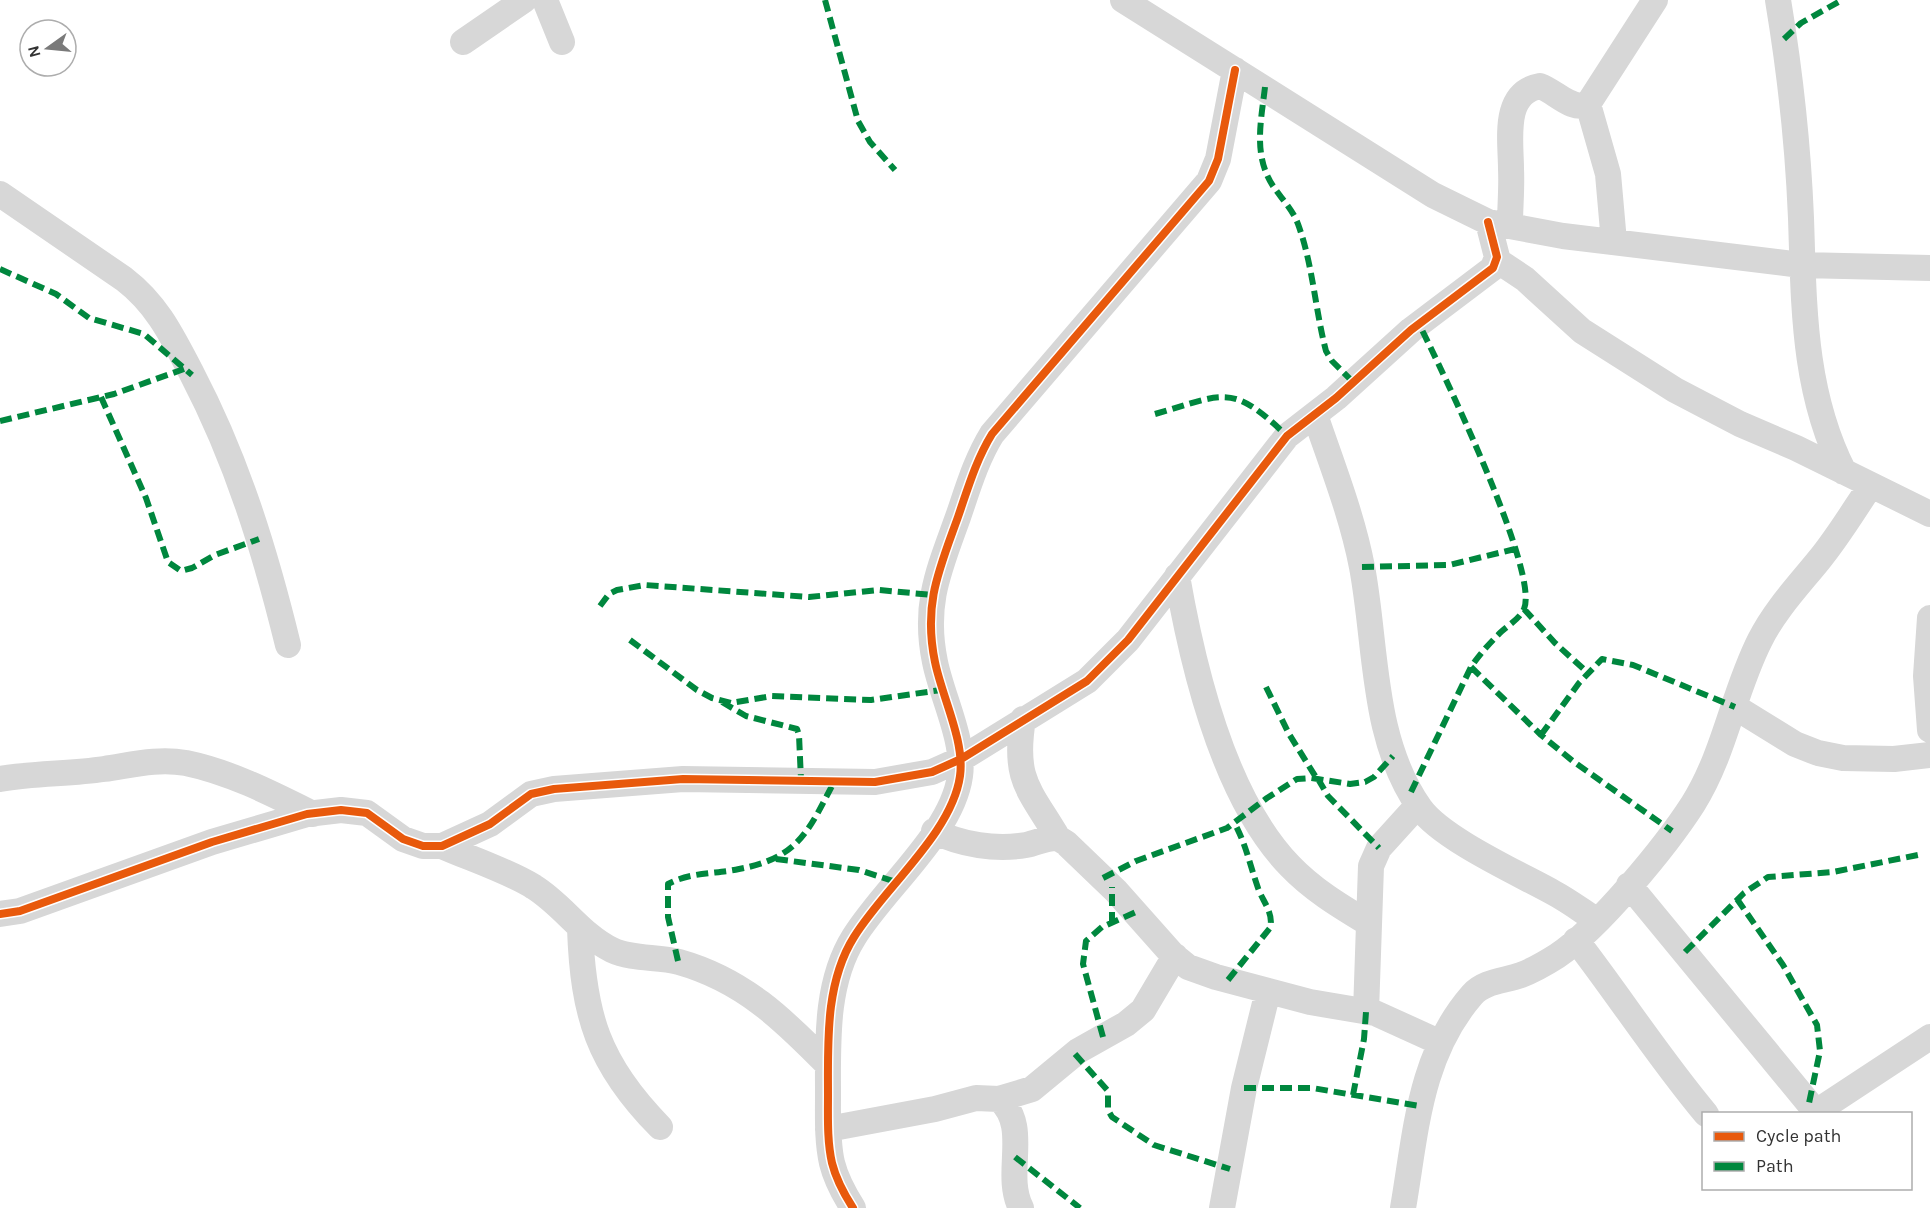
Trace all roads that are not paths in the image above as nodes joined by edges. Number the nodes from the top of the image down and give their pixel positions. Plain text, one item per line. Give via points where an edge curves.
1 (524, 0) edge
2 (545, 0) edge
3 (1123, 0) edge
4 (1655, 0) edge
5 (1778, 0) edge
6 (463, 42) dead end
7 (562, 42) dead end
8 (1235, 70) junction
9 (1588, 104) junction
10 (0, 194) edge
11 (1499, 224) junction
12 (1614, 242) junction
13 (1498, 261) junction
14 (1801, 265) junction
15 (1930, 268) edge
16 (1315, 414) junction
17 (1844, 472) junction
18 (1871, 485) junction
19 (1930, 514) edge
20 (1177, 576) junction
21 (1930, 618) edge
22 (288, 645) dead end
23 (1735, 707) junction
24 (1023, 719) junction
25 (1930, 730) edge
26 (1930, 755) edge
27 (961, 759) junction
28 (0, 779) edge
29 (1418, 806) junction
30 (313, 814) junction
31 (934, 831) junction
32 (1058, 838) junction
33 (442, 846) junction
34 (1629, 885) junction
35 (0, 914) edge
36 (1596, 920) junction
37 (1368, 923) junction
38 (580, 928) junction
39 (1576, 940) junction
40 (1175, 956) junction
41 (1268, 991) junction
42 (1366, 1012) junction
43 (1930, 1037) edge
44 (1441, 1043) junction
45 (828, 1065) junction
46 (999, 1098) junction
47 (1705, 1112) edge
48 (1813, 1112) edge
49 (1816, 1112) edge
50 (660, 1127) dead end
51 (828, 1129) junction
52 (853, 1208) edge
53 (1021, 1208) edge
54 (1222, 1208) edge
55 (1403, 1208) edge

1 - 6 street
2 - 7 street
3 - 8 street
4 - 9 street
5 - 14 street via 1795,124
8 - 11 street via 1433,195
8 - 27 street via 1218,159 1209,181 1017,403 979,454 936,575 930,611 934,659
9 - 11 street via 1572,105 1540,86 1529,88 1519,98 1511,114
9 - 12 street via 1608,174
10 - 22 street via 124,279 142,293 162,318 205,398 237,471 272,578
11 - 12 street
11 - 13 street
12 - 14 street
13 - 16 street
13 - 17 street via 1525,279 1582,331 1629,363 1740,424
14 - 15 street
14 - 17 street via 1819,413
16 - 20 street via 1287,436
16 - 29 street via 1354,531 1391,750
17 - 18 street
18 - 19 street
18 - 23 street via 1761,638 1739,684
20 - 24 street via 1128,640 1087,681
20 - 37 street via 1187,630 1209,708 1248,812 1278,853 1311,886
21 - 25 street via 1926,676
23 - 26 street via 1795,744 1818,753 1894,759
23 - 34 street via 1693,804
24 - 27 street
24 - 32 street via 1020,770
27 - 31 street via 956,793
27 - 33 street via 932,772 875,782 683,779 554,789 531,794 490,824
28 - 30 street via 135,762 186,763 265,790
29 - 36 street via 1435,823 1482,855 1557,894
29 - 37 street via 1380,848 1371,866
30 - 33 street via 341,810 367,813 403,839 423,846
30 - 35 street via 271,823 20,912
31 - 32 street via 956,841 998,846
31 - 45 street via 853,938 835,982 828,1026
32 - 40 street via 1116,891
33 - 38 street via 532,885
34 - 36 street
34 - 48 street
36 - 39 street
37 - 42 street
38 - 45 street via 613,951 678,961 743,990 774,1011
38 - 50 street via 588,1013 615,1074
39 - 44 street via 1542,965 1473,994
39 - 47 street via 1652,1047
40 - 41 street via 1188,967
40 - 46 street via 1143,1010 1126,1024 1078,1051 1032,1089
41 - 42 street
41 - 54 street via 1244,1088
42 - 44 street via 1393,1019
43 - 49 street
44 - 55 street via 1433,1055 1422,1092
45 - 51 street
46 - 51 street via 976,1098
46 - 53 street via 1014,1125 1014,1187
51 - 52 street via 836,1177

